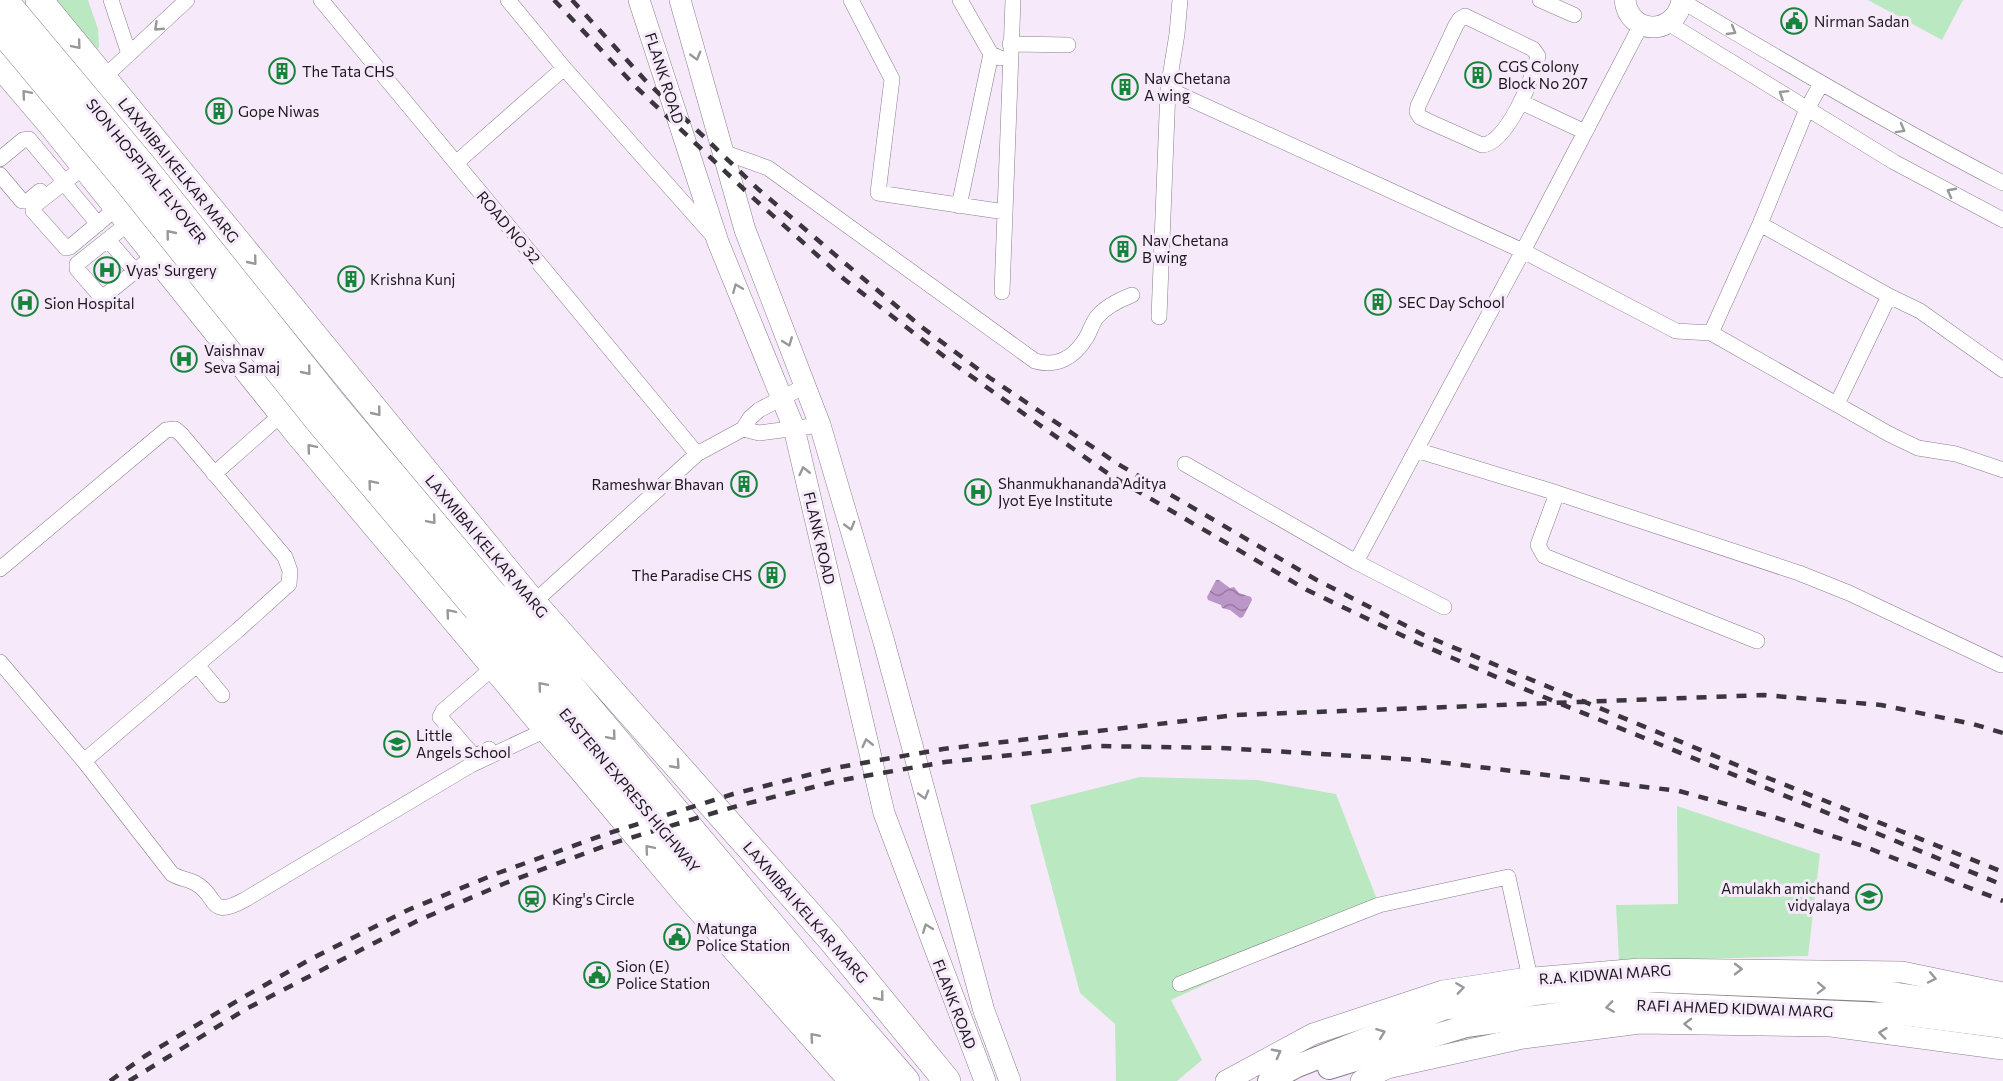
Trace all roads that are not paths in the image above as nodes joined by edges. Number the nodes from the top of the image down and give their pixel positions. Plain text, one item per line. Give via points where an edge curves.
1 (4, 0) edge
2 (111, 0) edge
3 (187, 0) edge
4 (321, 0) edge
5 (508, 0) edge
6 (639, 0) edge
7 (680, 0) edge
8 (851, 0) edge
9 (960, 0) edge
10 (1013, 0) edge
11 (1180, 0) edge
12 (1540, 0) edge
13 (1625, 0) edge
14 (1682, 0) edge
15 (42, 3) edge
16 (1574, 15) dead end
17 (1668, 23) junction
18 (1641, 25) junction
19 (0, 29) edge
20 (0, 40) edge
21 (1010, 44) junction
22 (1068, 45) dead end
23 (129, 54) junction
24 (991, 54) junction
25 (1009, 61) junction
26 (0, 64) edge
27 (564, 68) junction
28 (104, 78) junction
29 (1821, 84) junction
30 (1168, 89) junction
31 (1521, 102) junction
32 (1807, 109) junction
33 (52, 125) junction
34 (1585, 132) junction
35 (723, 152) junction
36 (0, 159) edge
37 (456, 163) junction
38 (72, 170) junction
39 (0, 175) edge
40 (2003, 183) edge
41 (959, 206) junction
42 (1005, 212) junction
43 (115, 218) junction
44 (2003, 220) edge
45 (1760, 224) junction
46 (108, 240) junction
47 (718, 242) junction
48 (1523, 251) junction
49 (156, 254) junction
50 (135, 271) junction
51 (1002, 292) dead end
52 (1132, 295) dead end
53 (1889, 296) junction
54 (1159, 317) dead end
55 (1711, 333) junction
56 (2003, 370) edge
57 (805, 386) junction
58 (782, 398) junction
59 (1837, 404) junction
60 (283, 413) junction
61 (820, 425) junction
62 (794, 428) junction
63 (743, 429) junction
64 (1416, 450) junction
65 (697, 454) junction
66 (1185, 464) dead end
67 (2003, 470) edge
68 (214, 474) junction
69 (1557, 493) junction
70 (1356, 562) junction
71 (0, 569) edge
72 (485, 602) junction
73 (536, 607) junction
74 (1444, 607) dead end
75 (1757, 641) dead end
76 (0, 662) edge
77 (492, 662) junction
78 (197, 665) junction
79 (2001, 665) dead end
80 (222, 696) dead end
81 (544, 726) junction
82 (84, 761) junction
83 (744, 842) junction
84 (687, 894) junction
85 (759, 927) junction
86 (791, 965) junction
87 (1530, 978) junction
88 (1180, 984) dead end
89 (2003, 993) edge
90 (2003, 1010) edge
91 (2003, 1027) edge
92 (2003, 1048) edge
93 (853, 1081) edge
94 (878, 1081) edge
95 (906, 1081) edge
96 (947, 1081) edge
97 (985, 1081) edge
98 (1010, 1081) edge
99 (1226, 1081) edge
100 (1269, 1081) edge
101 (1297, 1081) edge
102 (1361, 1081) edge

1 -> 72 highway, SION HOSPITAL FLYOVER, bridge via 136,157
2 - 23 street
3 -> 23 street
4 - 37 street, ROAD NO 32
5 - 27 street
6 - 47 street, FLANK ROAD
7 -> 35 street
8 - 41 street via 892,79 878,193
9 - 24 street
10 - 21 street
11 - 30 street
12 - 16 street
13 - 18 street via 1628,12
14 - 17 street via 1680,10
14 -> 29 street
15 - 20 street
15 -> 28 highway, LAXMIBAI KELKAR MARG
17 - 18 street via 1650,28
32 -> 17 street
18 - 34 street
72 -> 19 highway, SION HOSPITAL FLYOVER, bridge via 317,419
21 - 22 street
21 - 25 street
23 - 28 street
24 - 25 street
24 - 41 street
25 - 42 street
33 -> 26 highway
27 - 37 street
27 - 47 street
28 - 33 street
28 -> 73 highway, LAXMIBAI KELKAR MARG
29 - 32 street
29 -> 40 street
30 - 48 street
30 - 54 street
31 - 31 street via 1537,53 1465,16 1456,25 1417,112 1428,121 1489,145 1501,134
31 - 34 street
44 -> 32 street via 1894,162
32 - 45 street
33 - 38 highway
34 - 48 street
35 - 52 street via 768,168 1035,361 1058,363 1085,340 1096,318 1113,303
35 -> 57 street via 745,231
36 - 38 street via 23,140 29,140
37 - 65 street, ROAD NO 32
38 - 39 street via 25,202
38 - 43 highway
38 - 43 street via 33,211 66,248
41 - 42 street
42 - 51 street
43 - 46 street
43 - 49 highway
45 - 53 street
45 - 55 street
46 - 50 street
46 - 50 street via 76,267 100,297
58 -> 47 street, FLANK ROAD
48 - 55 street via 1676,331
48 - 64 street
49 - 50 street
49 - 60 highway
53 - 56 street via 1920,311
53 - 59 street
55 - 59 street
57 - 58 street
57 - 61 street
58 - 62 street, FLANK ROAD
58 - 63 street via 759,410
59 - 67 street via 1918,448 1956,453
60 - 68 street
77 -> 60 highway
61 - 62 street
61 -> 98 street via 884,642 984,1011
62 - 63 street via 759,434
97 -> 62 street, FLANK ROAD via 884,813
63 - 65 street
64 - 69 street
64 - 70 street
65 - 73 street
66 - 70 street
68 - 71 street via 181,434 175,429 166,430
68 - 78 street via 285,557 289,584
69 - 75 street via 1538,544 1544,556
69 - 79 street via 1799,573
70 - 74 street
72 - 73 highway
72 - 77 highway
72 - 85 highway, EASTERN EXPRESS HIGHWAY
73 -> 83 highway, LAXMIBAI KELKAR MARG
76 - 82 street
77 - 81 highway
77 - 81 street via 440,717 475,755
78 - 80 street
78 - 82 street
81 - 82 street via 231,908 218,906 195,882 172,874
84 -> 81 highway
83 - 85 highway
83 -> 96 highway, LAXMIBAI KELKAR MARG via 875,990
84 - 85 highway
93 -> 84 highway
85 - 86 highway, EASTERN EXPRESS HIGHWAY
86 - 94 highway
86 - 95 highway
87 - 88 street via 1508,877 1379,905
87 -> 89 street, R.A. KIDWAI MARG via 1640,969 1902,972
99 -> 87 street, R.A. KIDWAI MARG via 1313,1034 1443,991
100 -> 90 main road via 1297,1066 1443,1009 1651,981 1872,990
91 -> 101 main road, RAFI AHMED KIDWAI MARG via 1911,1015 1638,1003 1466,1026 1308,1074
92 -> 102 street via 1831,1026 1640,1023 1523,1038 1387,1068

